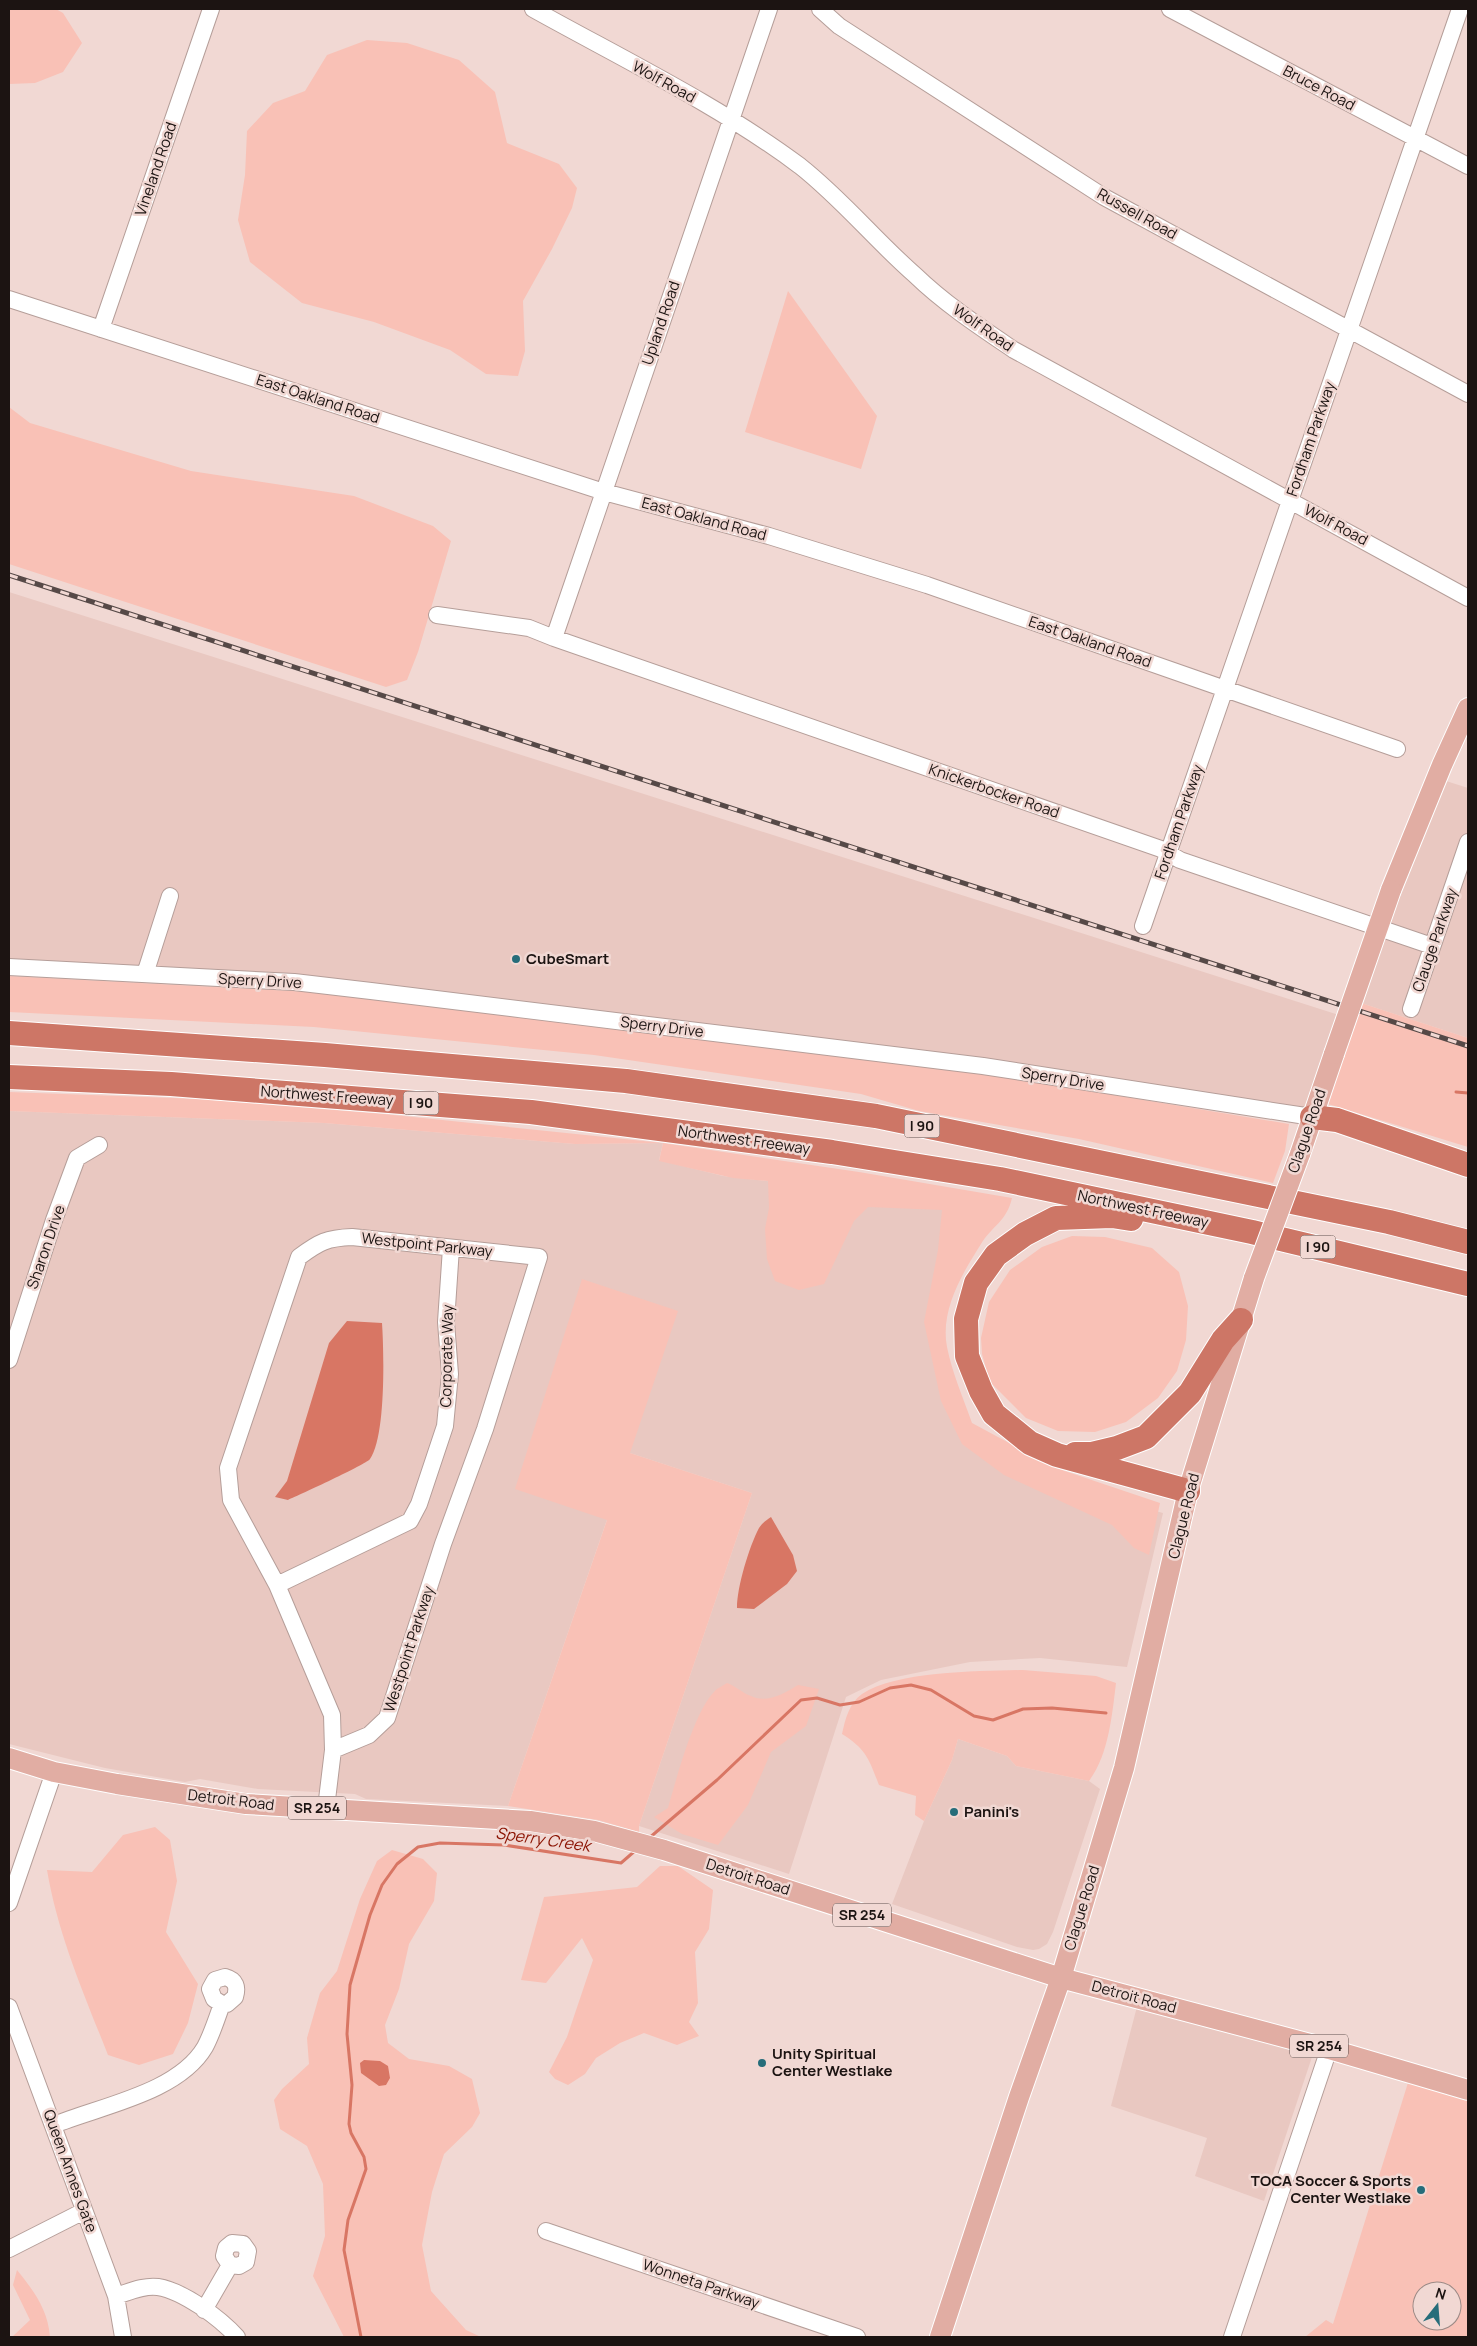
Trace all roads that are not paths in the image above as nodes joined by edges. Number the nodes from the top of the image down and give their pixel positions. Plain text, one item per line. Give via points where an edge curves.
1 (211, 9) edge
2 (533, 9) edge
3 (769, 9) edge
4 (820, 9) edge
5 (1170, 9) edge
6 (1460, 9) edge
7 (731, 120) junction
8 (1415, 138) junction
9 (1468, 166) edge
10 (9, 299) edge
11 (1349, 328) junction
12 (100, 329) junction
13 (1468, 394) edge
14 (604, 492) junction
15 (1290, 501) junction
16 (1468, 598) edge
17 (437, 615) dead end
18 (554, 638) junction
19 (1224, 689) junction
20 (1468, 708) edge
21 (1397, 749) dead end
22 (1468, 842) edge
23 (1169, 854) junction
24 (170, 896) dead end
25 (1143, 926) dead end
26 (1432, 946) junction
27 (9, 967) edge
28 (145, 974) junction
29 (1411, 1009) dead end
30 (9, 1034) edge
31 (9, 1077) edge
32 (1312, 1117) junction
33 (99, 1145) dead end
34 (1468, 1165) edge
35 (1239, 1229) junction
36 (1468, 1242) edge
37 (451, 1248) junction
38 (1468, 1284) edge
39 (1241, 1320) junction
40 (9, 1360) edge
41 (1057, 1455) junction
42 (1188, 1492) junction
43 (277, 1585) junction
44 (333, 1750) junction
45 (9, 1758) edge
46 (54, 1772) junction
47 (326, 1808) junction
48 (9, 1903) edge
49 (1061, 1978) junction
50 (222, 2004) dead end
51 (9, 2007) edge
52 (12, 2030) edge
53 (1329, 2049) junction
54 (1468, 2090) edge
55 (54, 2125) junction
56 (84, 2211) junction
57 (546, 2231) dead end
58 (9, 2249) edge
59 (230, 2265) dead end
60 (116, 2296) junction
61 (204, 2310) junction
62 (123, 2337) edge
63 (237, 2337) edge
64 (857, 2337) edge
65 (940, 2337) edge
66 (1232, 2337) edge

1 - 12 street, Vineland Road
2 - 7 street, Wolf Road
3 - 7 street, Upland Road
4 - 11 street, Russell Road via 847,31 1104,197
5 - 8 street, Bruce Road
6 - 8 street, Fordham Parkway
7 - 14 street, Upland Road
7 - 15 street, Wolf Road via 800,166 853,212 914,275 978,326 1014,350
8 - 9 street, Bruce Road
8 - 11 street, Fordham Parkway
10 - 12 street, East Oakland Road
11 - 13 street, Russell Road
11 - 15 street, Fordham Parkway
12 - 14 street, East Oakland Road
14 - 18 street, Upland Road
14 - 19 street, East Oakland Road via 769,536 927,585
15 - 16 street, Wolf Road
15 - 19 street, Fordham Parkway
17 - 18 street, Knickerbocker Road via 529,628
18 - 23 street, Knickerbocker Road
19 - 21 street, East Oakland Road
19 - 23 street, Fordham Parkway
20 - 32 main road, Clague Road, bridge via 1391,890
22 - 26 street, Clauge Parkway
23 - 25 street, Fordham Parkway
23 - 26 street, Knickerbocker Road via 1326,912
24 - 28 street
26 - 29 street, Clauge Parkway
27 - 28 street, Sperry Drive
28 - 32 street, Sperry Drive via 294,982 371,990 983,1066
30 - 36 highway, I 90 via 325,1054 626,1081 876,1116 1389,1222
31 - 35 highway, Northwest Freeway / I 90 via 171,1084 530,1112 832,1152 980,1176
32 - 34 highway via 1337,1120
32 - 39 main road, Clague Road, bridge
33 - 40 street, Sharon Drive via 77,1158
35 - 38 highway, Northwest Freeway / I 90
35 - 41 highway via 1181,1228 1112,1216 1056,1218 1025,1234 996,1256 976,1283 966,1319 967,1356 994,1414 1030,1443
37 - 43 street, Corporate Way via 446,1322 450,1374 446,1426 419,1504 410,1521
37 - 43 street, Westpoint Parkway via 352,1237 332,1238 316,1244 299,1257 228,1468 231,1500
37 - 44 street, Westpoint Parkway via 538,1257 485,1429 442,1544 387,1718 369,1735
39 - 41 highway via 1223,1340 1190,1393 1146,1437 1092,1454
39 - 42 main road, Clague Road
41 - 42 highway
42 - 49 main road, Clague Road via 1124,1768
43 - 44 street, Westpoint Parkway via 332,1715
44 - 47 street, Westpoint Parkway
45 - 46 main road, Detroit Road / SR 254
46 - 47 main road, Detroit Road / SR 254 via 246,1804
46 - 48 street
47 - 49 main road, Detroit Road / SR 254 via 530,1821 594,1831 664,1850
49 - 53 main road, Detroit Road / SR 254
49 - 65 main road, Clague Road
50 - 55 street via 204,2048 184,2071 154,2088
51 - 52 street, Queen Annes Gate
52 - 55 street, Queen Annes Gate
53 - 54 main road, Detroit Road / SR 254
53 - 66 street
55 - 56 street, Queen Annes Gate
56 - 58 street
56 - 60 street, Queen Annes Gate
57 - 64 street, Wonneta Parkway
59 - 61 street
60 - 61 street via 156,2287
60 - 62 street, Queen Annes Gate
61 - 63 street via 223,2322

